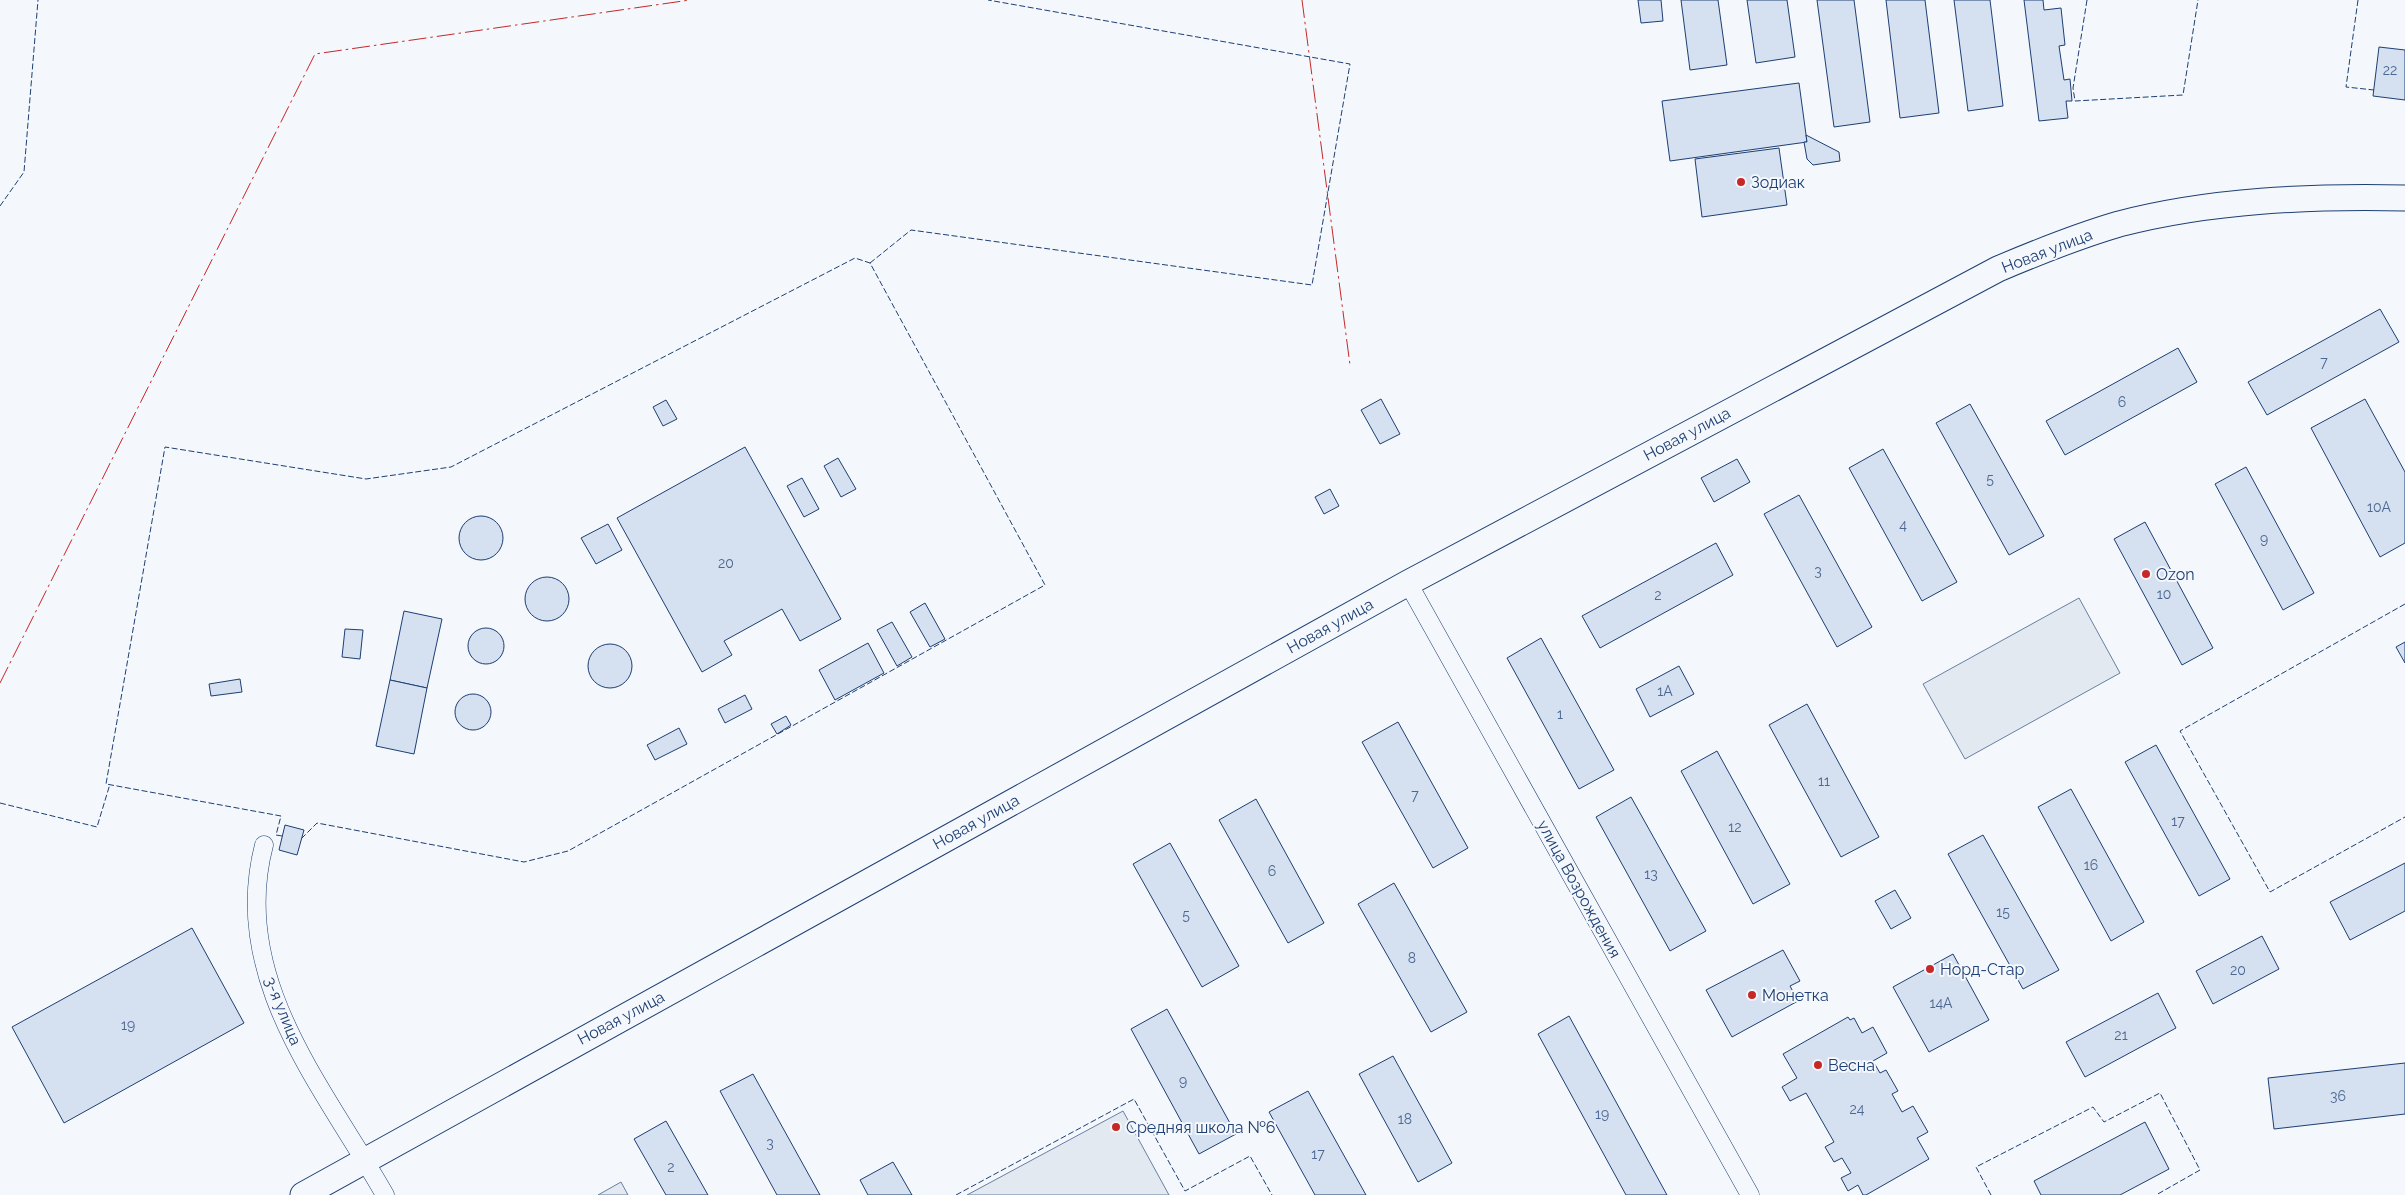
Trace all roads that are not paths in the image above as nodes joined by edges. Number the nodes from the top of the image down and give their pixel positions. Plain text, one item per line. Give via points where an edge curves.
1 (2405, 198) edge
2 (1408, 583) junction
3 (264, 845) dead end
4 (366, 1160) junction
5 (303, 1195) edge
6 (385, 1195) edge
7 (1750, 1195) edge

1 - 2 street, Новая улица via 2282,200 2220,206 2120,224 2037,253 1998,269
2 - 4 street, Новая улица
2 - 7 street, улица Возрождения
3 - 4 street, 3-я улица via 256,906 269,982 304,1062
4 - 5 street, Новая улица
4 - 6 street, 3-я улица

